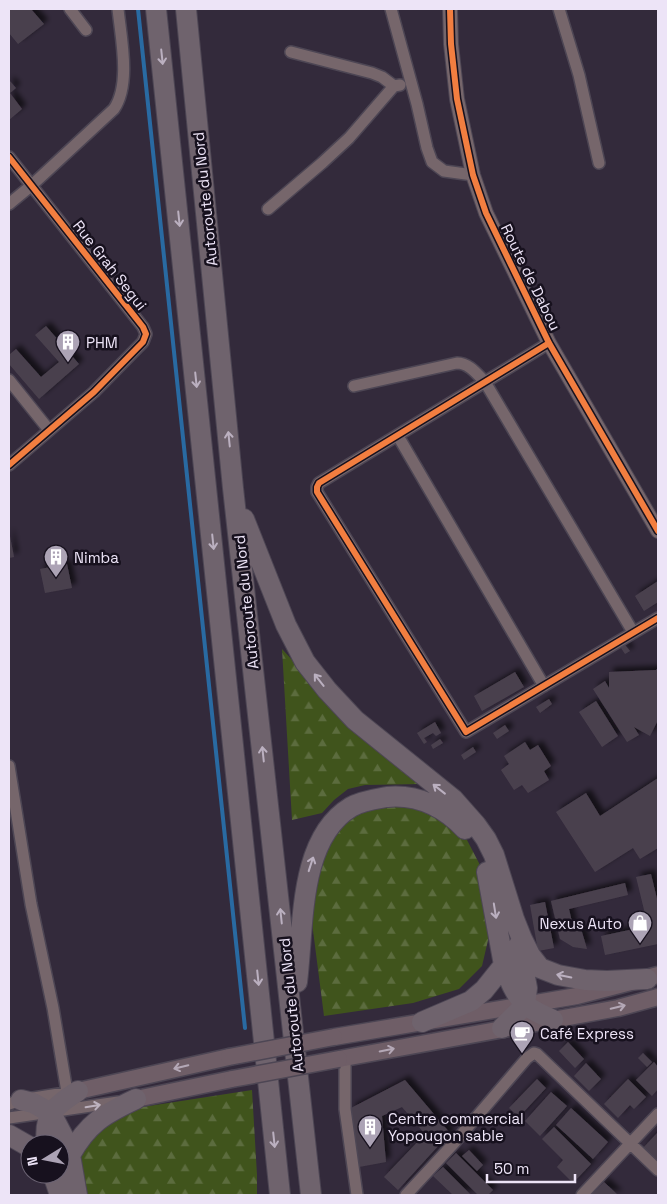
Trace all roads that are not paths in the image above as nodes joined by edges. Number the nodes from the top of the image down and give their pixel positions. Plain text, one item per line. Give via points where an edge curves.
1 (70, 9) edge
2 (118, 9) edge
3 (156, 9) edge
4 (186, 9) edge
5 (391, 9) edge
6 (450, 9) edge
7 (559, 9) edge
8 (86, 30) dead end
9 (291, 52) dead end
10 (412, 83) junction
11 (394, 86) junction
12 (9, 157) edge
13 (599, 163) dead end
14 (473, 175) junction
15 (32, 185) junction
16 (9, 204) edge
17 (268, 209) dead end
18 (549, 343) junction
19 (9, 380) edge
20 (486, 382) junction
21 (354, 386) dead end
22 (49, 430) junction
23 (398, 436) junction
24 (9, 465) edge
25 (234, 488) junction
26 (658, 531) edge
27 (658, 618) edge
28 (633, 632) junction
29 (544, 686) junction
30 (9, 766) edge
31 (10, 785) edge
32 (514, 919) junction
33 (504, 965) junction
34 (653, 977) edge
35 (658, 997) edge
36 (525, 1005) junction
37 (293, 1016) junction
38 (553, 1020) junction
39 (422, 1022) junction
40 (502, 1028) junction
41 (342, 1058) junction
42 (72, 1092) junction
43 (136, 1099) junction
44 (15, 1102) edge
45 (50, 1113) junction
46 (658, 1114) edge
47 (9, 1118) edge
48 (47, 1134) edge
49 (62, 1134) edge
50 (630, 1145) junction
51 (70, 1155) joint
52 (658, 1170) edge
53 (277, 1189) edge
54 (77, 1195) edge
55 (311, 1195) edge
56 (357, 1195) edge
57 (406, 1195) edge
58 (582, 1195) edge

1 - 8 street
2 - 15 street via 123,80 119,102
3 -> 53 highway, Autoroute du Nord via 252,912
25 -> 4 highway, Autoroute du Nord
5 - 10 street
6 - 14 street, Route de Dabou via 457,99
7 - 13 street via 579,75
9 - 11 street via 372,73
10 - 11 street
10 - 14 street via 432,162 444,171
11 - 17 street via 349,138
12 - 15 street, Rue Grah Segui
14 - 18 street, Route de Dabou via 486,213
15 - 16 street
15 - 22 street, Rue Grah Segui via 146,334 143,342 94,392
18 - 20 street
18 - 26 street, Route de Dabou
19 - 22 street
20 - 21 street via 463,363 457,363
20 - 23 street
20 - 28 street
22 - 24 street, Rue Grah Segui
23 - 29 street
23 - 29 street via 319,483 318,492 463,730 468,731
32 -> 25 highway via 494,855 476,825 453,799 355,720 305,662 286,625
37 -> 25 highway, Autoroute du Nord
27 - 28 street
28 - 29 street
30 - 31 street
31 - 42 street via 31,904
34 -> 32 highway via 585,980 540,968 530,955
32 - 36 highway via 527,988
33 - 36 highway
37 -> 33 highway via 309,872 317,848 337,817 352,806 374,799 395,796 426,801 456,819 471,835 486,866
33 - 39 highway via 484,990 471,1000
34 - 36 main road
38 -> 35 main road
36 - 38 highway
36 - 39 main road
36 - 40 highway
37 - 55 highway, Autoroute du Nord
38 - 40 main road
39 -> 42 main road, bridge via 229,1057
41 -> 40 main road
41 - 43 main road, bridge
41 - 56 street via 345,1109
42 - 44 street
42 - 45 highway
45 -> 43 street
43 - 51 highway via 106,1113 89,1127
44 - 45 highway via 33,1103
45 - 47 street
45 - 48 highway
45 - 49 highway
46 - 50 street
50 - 52 street
50 - 57 street via 534,1053
50 - 58 street
51 - 54 highway

